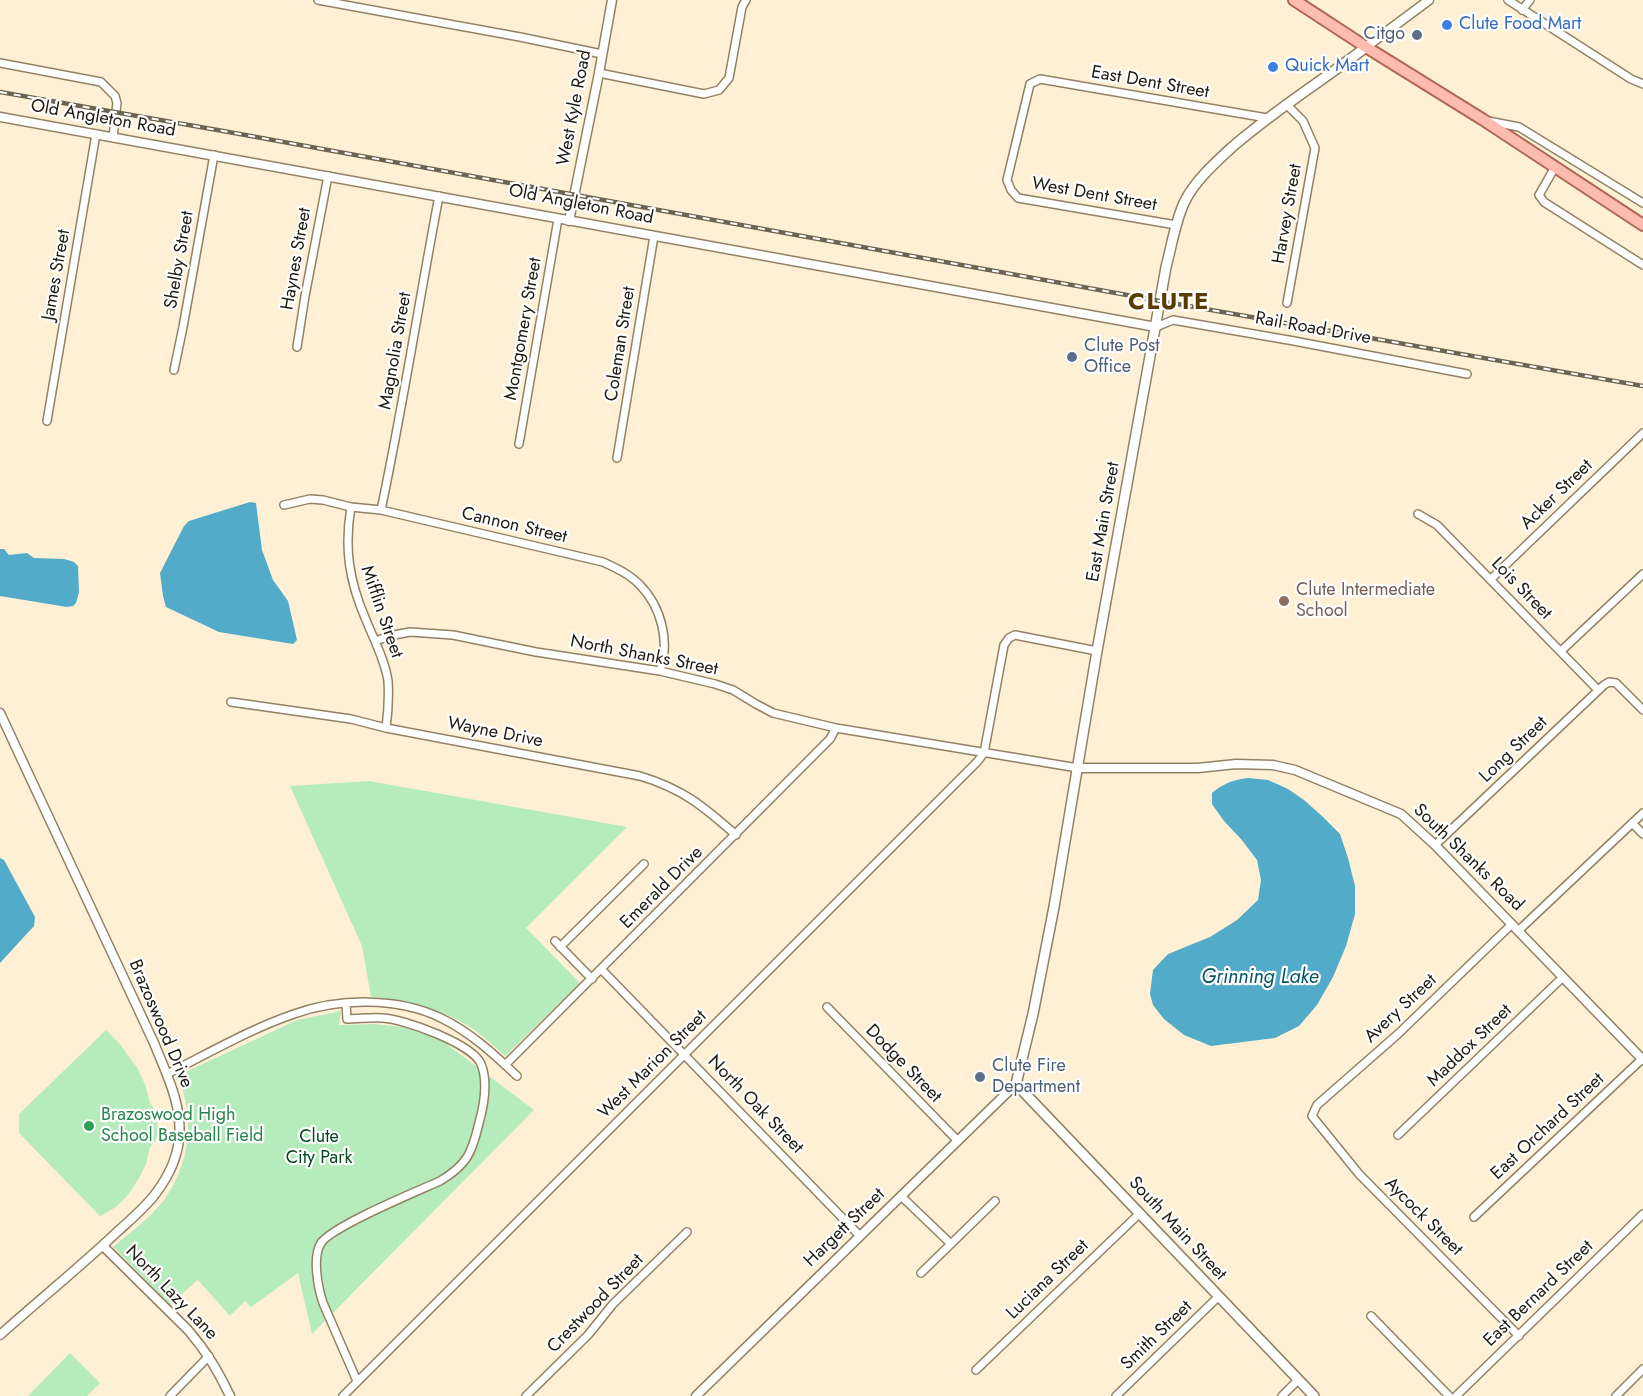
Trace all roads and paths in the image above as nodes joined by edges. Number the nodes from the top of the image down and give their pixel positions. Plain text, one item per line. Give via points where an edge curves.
1 (318, 0) edge
2 (612, 0) edge
3 (746, 0) edge
4 (1294, 0) edge
5 (1429, 0) edge
6 (1508, 0) edge
7 (1530, 0) edge
8 (1522, 10) junction
9 (1366, 47) junction
10 (602, 54) junction
11 (0, 63) edge
12 (599, 73) junction
13 (1030, 84) joint
14 (1643, 84) edge
15 (1286, 104) junction
16 (0, 117) edge
17 (1267, 118) junction
18 (1482, 119) junction
19 (96, 134) junction
20 (113, 137) junction
21 (214, 155) junction
22 (1555, 167) junction
23 (328, 176) junction
24 (439, 196) junction
25 (1643, 203) edge
26 (558, 219) junction
27 (569, 221) junction
28 (1176, 225) junction
29 (1643, 225) edge
30 (654, 236) junction
31 (1643, 265) edge
32 (1287, 303) dead end
33 (1156, 327) junction
34 (297, 347) dead end
35 (174, 370) dead end
36 (1467, 374) dead end
37 (46, 421) dead end
38 (1643, 433) edge
39 (519, 444) dead end
40 (617, 458) dead end
41 (284, 505) dead end
42 (351, 507) junction
43 (381, 510) junction
44 (1419, 514) dead end
45 (1643, 574) edge
46 (1491, 579) junction
47 (375, 641) junction
48 (1097, 651) junction
49 (1561, 651) junction
50 (660, 671) junction
51 (1598, 690) junction
52 (231, 702) dead end
53 (1643, 710) edge
54 (0, 713) edge
55 (386, 728) junction
56 (836, 728) junction
57 (984, 753) junction
58 (1078, 768) junction
59 (1643, 813) edge
60 (1632, 823) junction
61 (736, 834) junction
62 (1643, 834) edge
63 (1436, 845) junction
64 (644, 864) dead end
65 (1515, 928) junction
66 (602, 970) junction
67 (1562, 978) junction
68 (592, 979) junction
69 (346, 1004) junction
70 (827, 1007) dead end
71 (685, 1054) junction
72 (1642, 1060) edge
73 (505, 1065) junction
74 (167, 1074) junction
75 (517, 1076) dead end
76 (1016, 1084) junction
77 (1312, 1116) joint
78 (1398, 1135) dead end
79 (958, 1141) junction
80 (901, 1196) junction
81 (995, 1201) dead end
82 (1140, 1213) junction
83 (1643, 1214) edge
84 (1474, 1217) dead end
85 (687, 1232) dead end
86 (860, 1236) junction
87 (951, 1244) junction
88 (103, 1246) junction
89 (921, 1273) dead end
90 (1218, 1297) junction
91 (1371, 1316) dead end
92 (0, 1335) edge
93 (1519, 1336) junction
94 (209, 1356) junction
95 (1643, 1369) edge
96 (976, 1370) dead end
97 (1298, 1380) junction
98 (357, 1381) junction
99 (170, 1396) edge
100 (231, 1396) edge
101 (343, 1396) edge
102 (526, 1396) edge
103 (696, 1396) edge
104 (1116, 1396) edge
105 (1282, 1396) edge
106 (1314, 1396) edge
107 (1449, 1396) edge
108 (1456, 1396) edge
109 (1616, 1396) edge

1 - 10 street
2 - 10 street, West Kyle Road
3 - 12 street via 729,78 719,90 704,94
4 - 9 main road
5 - 9 street
6 - 8 street
7 - 8 street
8 - 14 street
9 - 15 main road, East Main Street
9 - 18 main road
10 - 12 street, West Kyle Road
11 - 20 street via 101,82 117,103
12 - 27 street, West Kyle Road
13 - 17 street, East Dent Street via 1040,79
13 - 28 street, West Dent Street via 1007,180 1018,198
15 - 17 main road, East Main Street
15 - 32 street, Harvey Street via 1303,121 1315,148
16 - 19 street, Old Angleton Road
17 - 28 main road, East Main Street via 1199,180
18 - 22 main road
18 - 25 street via 1518,127
19 - 20 street, Old Angleton Road
19 - 37 street, James Street
20 - 21 street, Old Angleton Road
21 - 23 street, Old Angleton Road
21 - 35 street, Shelby Street
22 - 29 main road
22 - 31 street via 1539,195 1544,202
23 - 24 street, Old Angleton Road
23 - 34 street, Haynes Street
24 - 26 street, Old Angleton Road
24 - 43 street, Magnolia Street
26 - 27 street, Old Angleton Road
26 - 39 street, Montgomery Street
27 - 30 street, Old Angleton Road
28 - 33 main road, East Main Street
30 - 33 street, Old Angleton Road
30 - 40 street, Coleman Street
33 - 36 street, Rail Road Drive via 1173,320
33 - 48 main road, East Main Street
38 - 46 street, Acker Street
41 - 42 street, Cannon Street via 310,499
42 - 43 street, Cannon Street
42 - 47 street, Mifflin Street via 346,538 350,571
43 - 50 street, Cannon Street via 603,562 624,573 638,583 658,610 664,644
44 - 46 street, Lois Street via 1437,525
45 - 49 street
46 - 49 street, Lois Street
47 - 50 street, North Shanks Street via 410,632 453,635
47 - 55 street, Mifflin Street via 388,681
48 - 57 street via 1015,635 1009,638 1004,645
48 - 58 main road, East Main Street
49 - 51 street, Lois Street
50 - 56 street, North Shanks Street via 733,690 773,713
51 - 53 street, Long Street via 1610,682 1616,683
51 - 63 street, Long Street
52 - 55 street, Wayne Drive via 351,719
54 - 74 street, Brazoswood Drive
55 - 61 street, Wayne Drive via 648,779 687,795
56 - 57 street, North Shanks Street
56 - 61 street, Emerald Drive via 830,739
57 - 58 street, North Shanks Street
57 - 71 street, West Marion Street
58 - 63 street, South Shanks Road via 1273,765 1295,770 1395,811
58 - 76 main road, East Main Street via 1034,1014
59 - 60 street, Avery Street
60 - 62 street
60 - 65 street, Avery Street
61 - 66 street, Emerald Drive
63 - 65 street, South Shanks Road
64 - 68 street via 557,944
65 - 67 street, South Shanks Road
65 - 77 street, Avery Street via 1317,1105
66 - 68 street, Emerald Drive
66 - 71 street, North Oak Street
67 - 72 street, South Shanks Road
67 - 78 street, Maddox Street
68 - 73 street, Emerald Drive
69 - 73 street via 394,1004 427,1012 471,1036
69 - 74 street via 296,1013
69 - 98 street via 346,1019 384,1018 408,1023 439,1034 474,1054 481,1063 484,1092 473,1144 455,1172 347,1224 321,1243 317,1257 322,1303
70 - 79 street, Dodge Street
71 - 86 street, North Oak Street
71 - 98 street, West Marion Street
72 - 84 street, East Orchard Street
73 - 75 street
74 - 88 street, Brazoswood Drive via 179,1122 175,1160 154,1195
76 - 79 street, Hargett Street
76 - 82 main road, South Main Street
77 - 93 street, Aycock Street via 1359,1174
79 - 80 street, Hargett Street
80 - 86 street, Hargett Street
80 - 87 street
81 - 87 street
82 - 90 main road, South Main Street
82 - 96 street, Luciana Street
83 - 93 street, East Bernard Street
85 - 102 street, Crestwood Street
86 - 103 street, Hargett Street
87 - 89 street
88 - 92 street, Brazoswood Drive
88 - 94 street, North Lazy Lane
90 - 97 main road, South Main Street
90 - 104 street, Smith Street
91 - 107 street
93 - 108 street, East Bernard Street
94 - 99 street
94 - 100 street, North Lazy Lane
95 - 109 street
97 - 105 street
97 - 106 main road, South Main Street
98 - 101 street, West Marion Street

